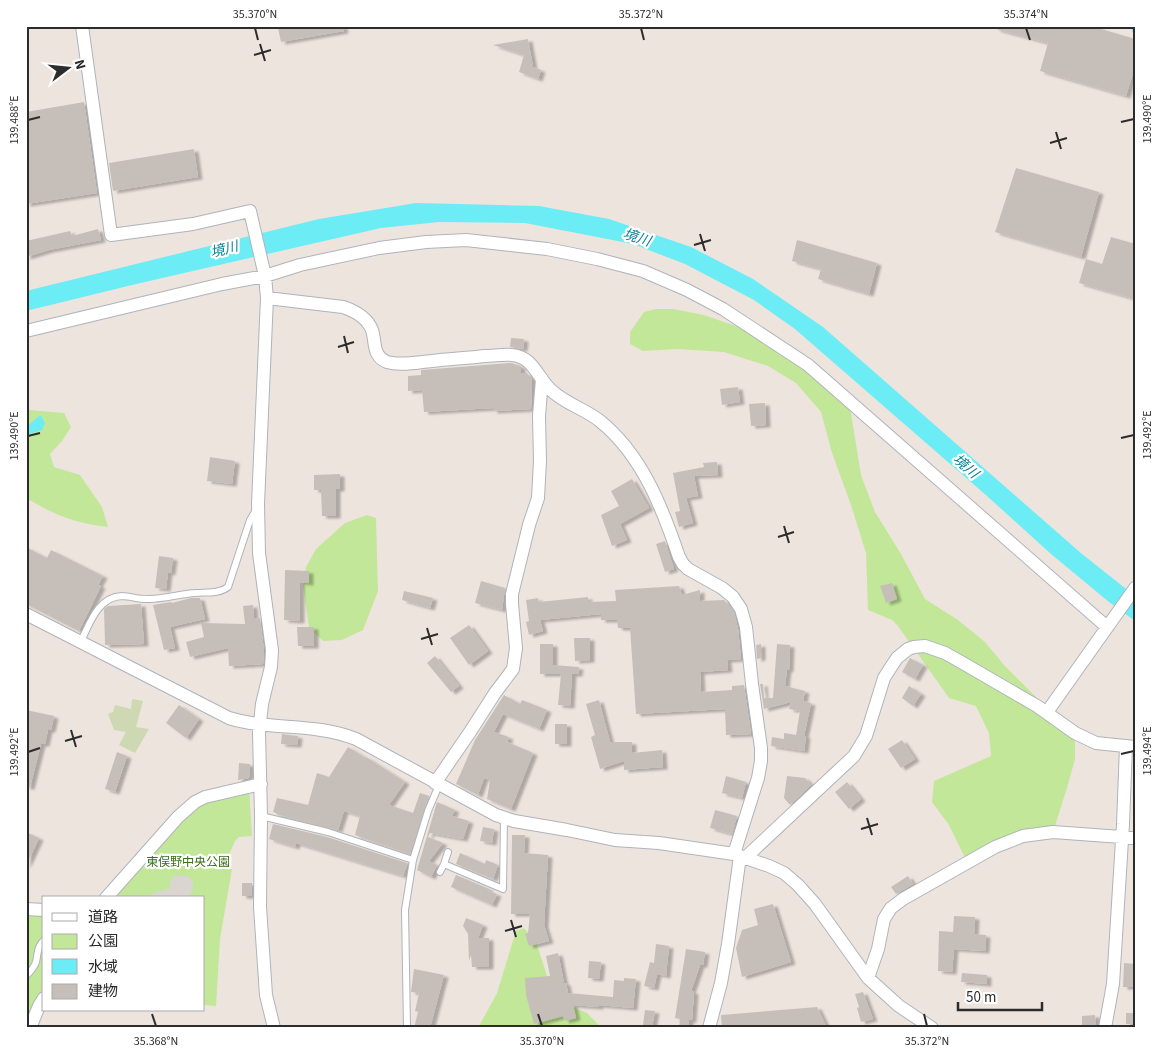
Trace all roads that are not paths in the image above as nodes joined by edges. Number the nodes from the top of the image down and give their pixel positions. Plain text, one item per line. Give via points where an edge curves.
1 (82, 26) edge
2 (265, 273) junction
3 (267, 298) junction
4 (26, 331) edge
5 (542, 379) junction
6 (258, 504) junction
7 (1135, 588) edge
8 (26, 614) edge
9 (1108, 626) junction
10 (81, 641) junction
11 (1046, 712) junction
12 (260, 724) junction
13 (1130, 747) edge
14 (260, 784) junction
15 (437, 784) junction
16 (261, 816) junction
17 (504, 818) junction
18 (1129, 837) edge
19 (448, 852) dead end
20 (740, 856) junction
21 (413, 860) junction
22 (444, 864) junction
23 (440, 872) dead end
24 (108, 896) edge
25 (26, 909) edge
26 (42, 910) edge
27 (42, 942) edge
28 (26, 976) edge
29 (868, 978) junction
30 (42, 1001) edge
31 (30, 1028) edge
32 (274, 1028) edge
33 (407, 1028) edge
34 (709, 1028) edge
35 (932, 1028) edge
36 (1105, 1028) edge

1 - 2 street via 111,235 193,224 250,211
2 - 3 street
2 - 4 street
2 - 9 street via 379,248 466,240 547,249 643,271 723,308 808,365
3 - 5 street via 352,310 372,330 376,352 386,361 403,364 518,356 533,365
3 - 6 street
5 - 15 street via 538,498 512,594 516,660
5 - 20 street via 552,391 600,421 622,442 648,481 683,564 722,588 741,609 761,761
6 - 10 lane via 224,591 156,599 110,598 98,609
6 - 12 street via 259,553 272,650
7 - 9 street
8 - 10 street
9 - 11 street
10 - 12 street via 229,718
11 - 13 street via 1089,740
11 - 20 street via 945,653 925,646 908,649 897,658 884,678 866,736 854,756
12 - 14 street
12 - 15 street via 295,726 356,739
13 - 18 street
14 - 16 street
14 - 24 street via 195,802
15 - 17 street
15 - 21 lane
16 - 21 lane via 328,832
16 - 32 street via 262,951 266,995
17 - 20 street via 615,840 659,843
17 - 22 lane via 503,889
18 - 29 street via 1053,832 1023,836 967,862 891,908 884,919
18 - 36 street
19 - 22 lane
20 - 29 street via 784,873 798,885
20 - 34 street via 721,983
21 - 33 lane via 405,910
22 - 23 lane
25 - 26 street
27 - 28 lane via 35,964
29 - 35 street via 899,1006
30 - 31 street

